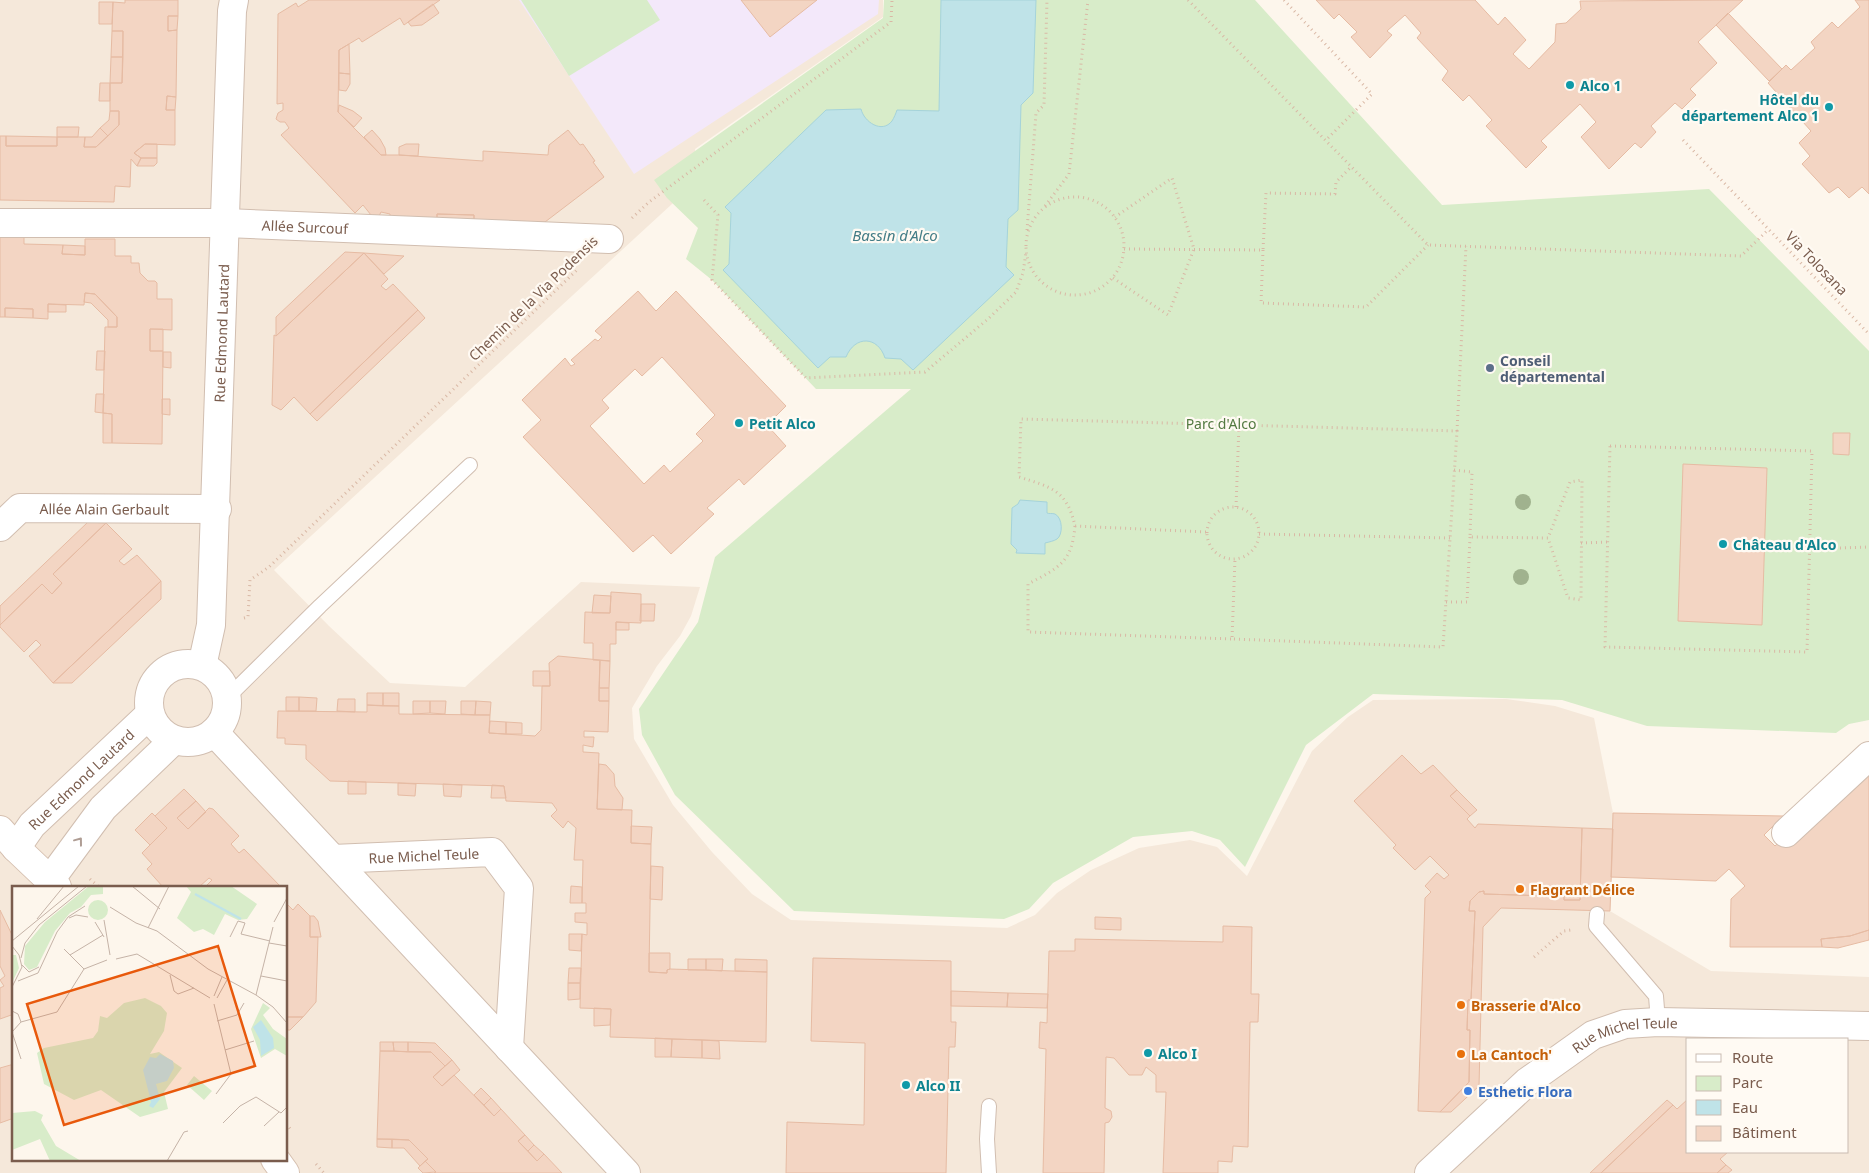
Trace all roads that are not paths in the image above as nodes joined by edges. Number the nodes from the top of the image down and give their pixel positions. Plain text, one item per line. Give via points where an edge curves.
1 (234, 0) edge
2 (0, 223) edge
3 (226, 223) junction
4 (609, 240) road end
5 (470, 465) dead end
6 (216, 509) junction
7 (0, 527) edge
8 (202, 666) junction
9 (227, 698) junction
10 (150, 714) junction
11 (214, 732) junction
12 (174, 740) junction
13 (1869, 756) edge
14 (1786, 833) dead end
15 (8, 839) edge
16 (333, 859) junction
17 (54, 884) edge
18 (1597, 920) road end
19 (1658, 1022) junction
20 (1869, 1026) edge
21 (509, 1048) junction
22 (988, 1106) dead end
23 (276, 1160) edge
24 (285, 1173) edge
25 (626, 1173) edge
26 (989, 1173) edge
27 (1429, 1173) edge

1 - 3 street, Rue Edmond Lautard
2 - 3 street, Allée Surcouf
3 - 4 street, Allée Surcouf
3 - 6 street, Rue Edmond Lautard
5 - 9 lane
6 - 7 street, Allée Alain Gerbault via 20,508
6 - 8 street, Rue Edmond Lautard via 211,625
8 - 9 street via 218,679
8 - 10 street via 190,664 166,670 151,690
9 - 11 street via 222,722
10 - 12 street via 164,734
10 - 15 street, Rue Edmond Lautard via 32,825
11 - 12 street via 195,741
11 - 16 street
17 -> 12 street via 103,808
13 - 14 street
15 - 17 street
16 - 21 street
16 - 21 street, Rue Michel Teule via 492,852 519,888
18 - 19 lane via 1656,996
19 - 20 street, Rue Michel Teule
19 - 27 street, Rue Michel Teule via 1625,1024 1593,1034 1527,1082
21 - 25 street
22 - 26 lane
23 - 24 street

